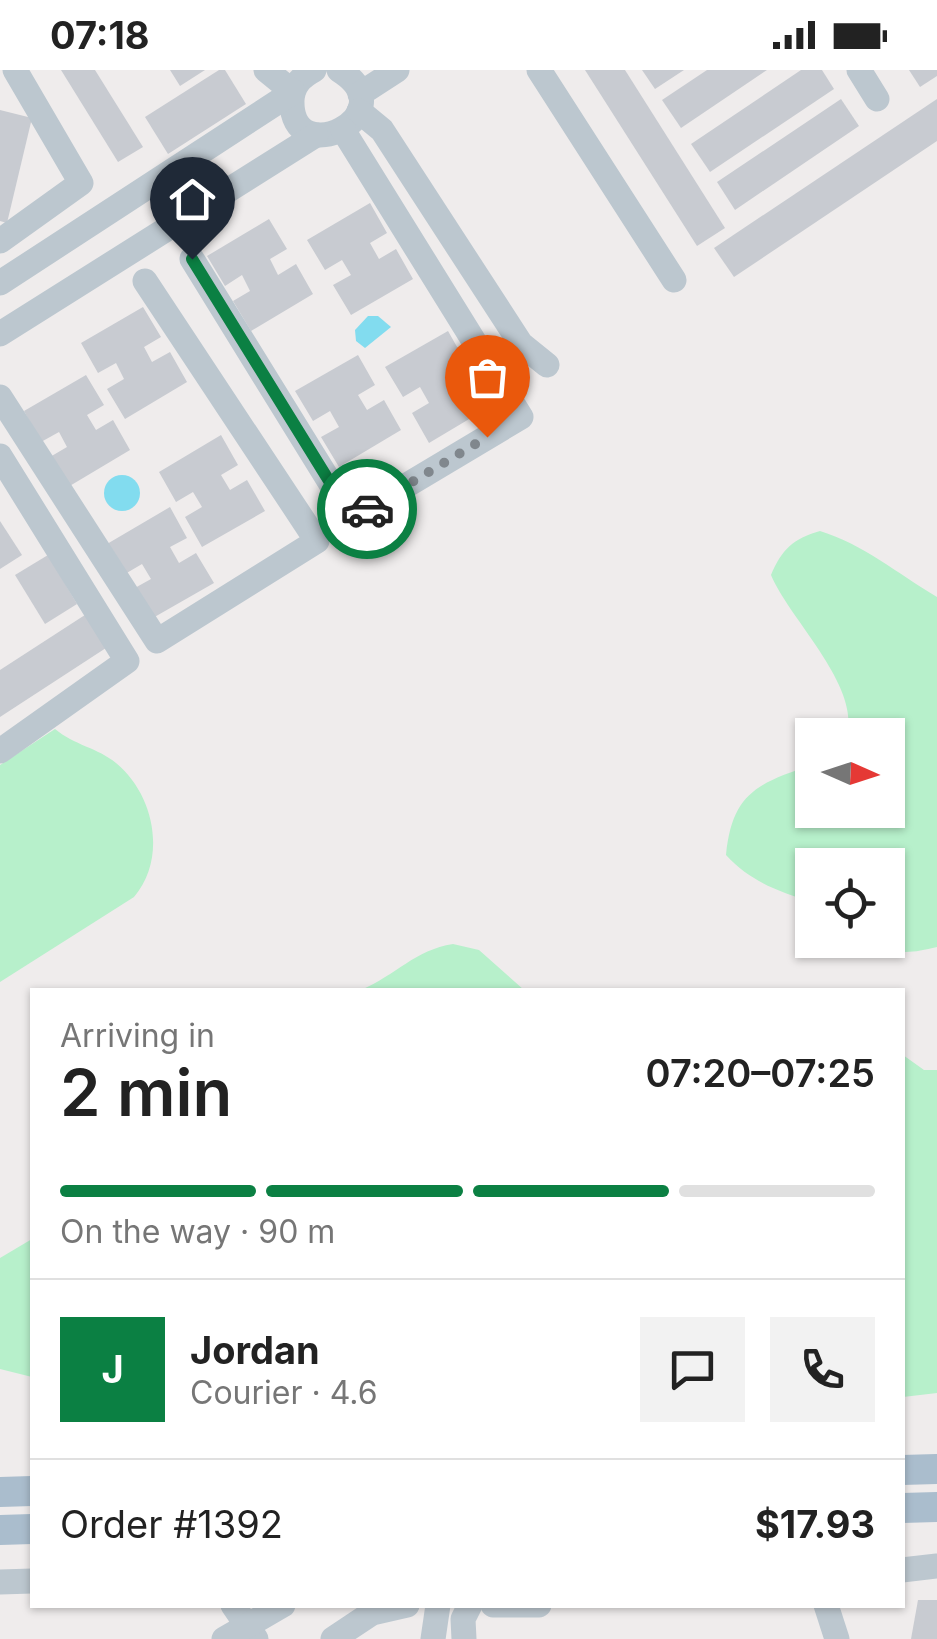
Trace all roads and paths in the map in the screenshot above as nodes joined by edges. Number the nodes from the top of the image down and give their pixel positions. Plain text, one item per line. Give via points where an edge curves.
1 (15, 70) edge
2 (266, 70) edge
3 (314, 70) edge
4 (339, 70) edge
5 (397, 70) edge
6 (539, 70) edge
7 (859, 70) edge
8 (292, 92) junction
9 (877, 99) dead end
10 (354, 112) junction
11 (316, 135) junction
12 (0, 240) edge
13 (192, 259) dead end
14 (674, 280) dead end
15 (145, 281) dead end
16 (0, 282) edge
17 (0, 334) edge
18 (547, 365) dead end
19 (0, 397) edge
20 (0, 456) edge
21 (0, 751) edge
22 (937, 1469) edge
23 (905, 1470) edge
24 (30, 1491) edge
25 (0, 1492) edge
26 (937, 1507) edge
27 (905, 1508) edge
28 (30, 1529) edge
29 (0, 1530) edge
30 (937, 1566) edge
31 (905, 1570) edge
32 (30, 1581) edge
33 (0, 1582) edge
34 (276, 1608) edge
35 (394, 1608) edge
36 (438, 1608) edge
37 (468, 1608) edge
38 (827, 1608) edge
39 (245, 1623) edge
40 (347, 1636) edge
41 (834, 1637) edge
42 (224, 1639) edge
43 (433, 1639) edge
44 (464, 1639) edge

1 - 12 street via 81,183
2 - 8 street
3 - 8 street
4 - 10 street via 351,78
5 - 10 street
6 - 14 street
7 - 9 street
8 - 11 street via 292,110
8 - 16 street
10 - 11 street via 334,136
10 - 13 street via 520,417 352,518
10 - 18 street via 382,130 521,344
11 - 17 street
15 - 19 street via 317,541 157,641
20 - 21 street via 127,661
22 - 23 main road
24 - 25 main road
26 - 27 main road
28 - 29 main road
30 - 31 street
32 - 33 street
34 - 39 street
35 - 40 street via 372,1613
36 - 43 street
37 - 44 street
38 - 41 street
39 - 42 street

